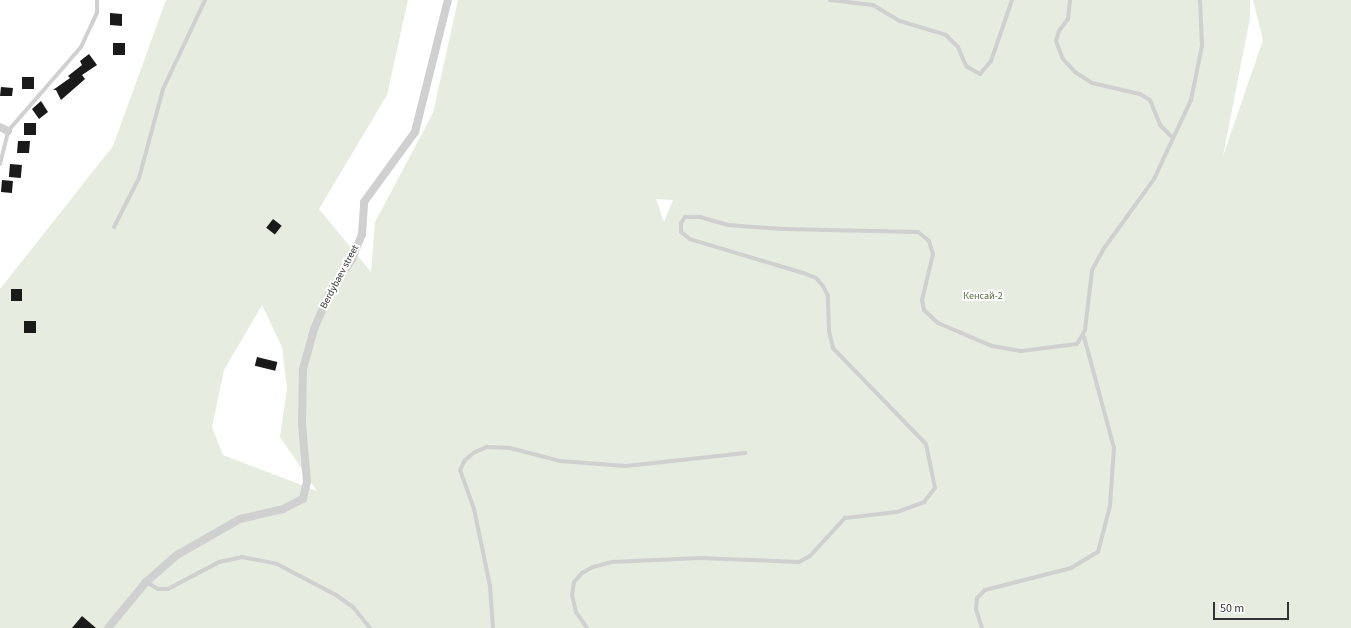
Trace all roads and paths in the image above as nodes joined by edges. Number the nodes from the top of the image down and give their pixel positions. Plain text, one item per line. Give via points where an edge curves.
1 (97, 0) edge
2 (205, 0) edge
3 (448, 0) edge
4 (830, 0) edge
5 (1012, 0) edge
6 (1070, 0) edge
7 (1200, 0) edge
8 (4, 129) edge
9 (1173, 138) junction
10 (0, 164) edge
11 (114, 227) dead end
12 (1084, 337) junction
13 (745, 453) dead end
14 (146, 582) junction
15 (108, 628) edge
16 (370, 628) edge
17 (493, 628) edge
18 (587, 628) edge
19 (982, 628) edge

1 - 8 lane via 96,13 81,47
2 - 11 lane via 164,90 139,178
3 - 14 street, Berdybaev street via 416,132 364,202 362,234 314,329 303,369 302,424 307,482 303,499 283,509 240,519 215,532 177,555
4 - 5 lane via 873,5 900,21 946,35 958,47 966,66 980,74 991,61
6 - 9 lane via 1068,19 1056,41 1063,59 1075,72 1092,83 1140,94 1150,100 1160,125
7 - 9 lane via 1199,73 1191,100
8 - 10 lane
9 - 12 lane via 1154,179 1105,247 1092,270
12 - 18 lane via 1077,344 1066,348 1021,351 992,346 938,323 924,310 922,300 933,254 929,240 918,232 783,229 728,225 700,217 686,217 680,223 681,232 690,239 816,278 828,296 829,330 833,348 926,444 935,488 924,502 897,512 845,518 810,556 799,562 700,558 612,562 593,567 582,573 574,582 572,595 576,612
12 - 19 lane via 1114,448 1111,498 1098,552 1071,568 984,590 977,598 976,610
13 - 17 lane via 618,466 560,461 510,448 487,447 475,452 465,460 460,470 476,517 490,586
14 - 15 street, Berdybaev street
14 - 16 lane via 158,590 168,589 219,562 242,557 277,564 336,595 353,608

